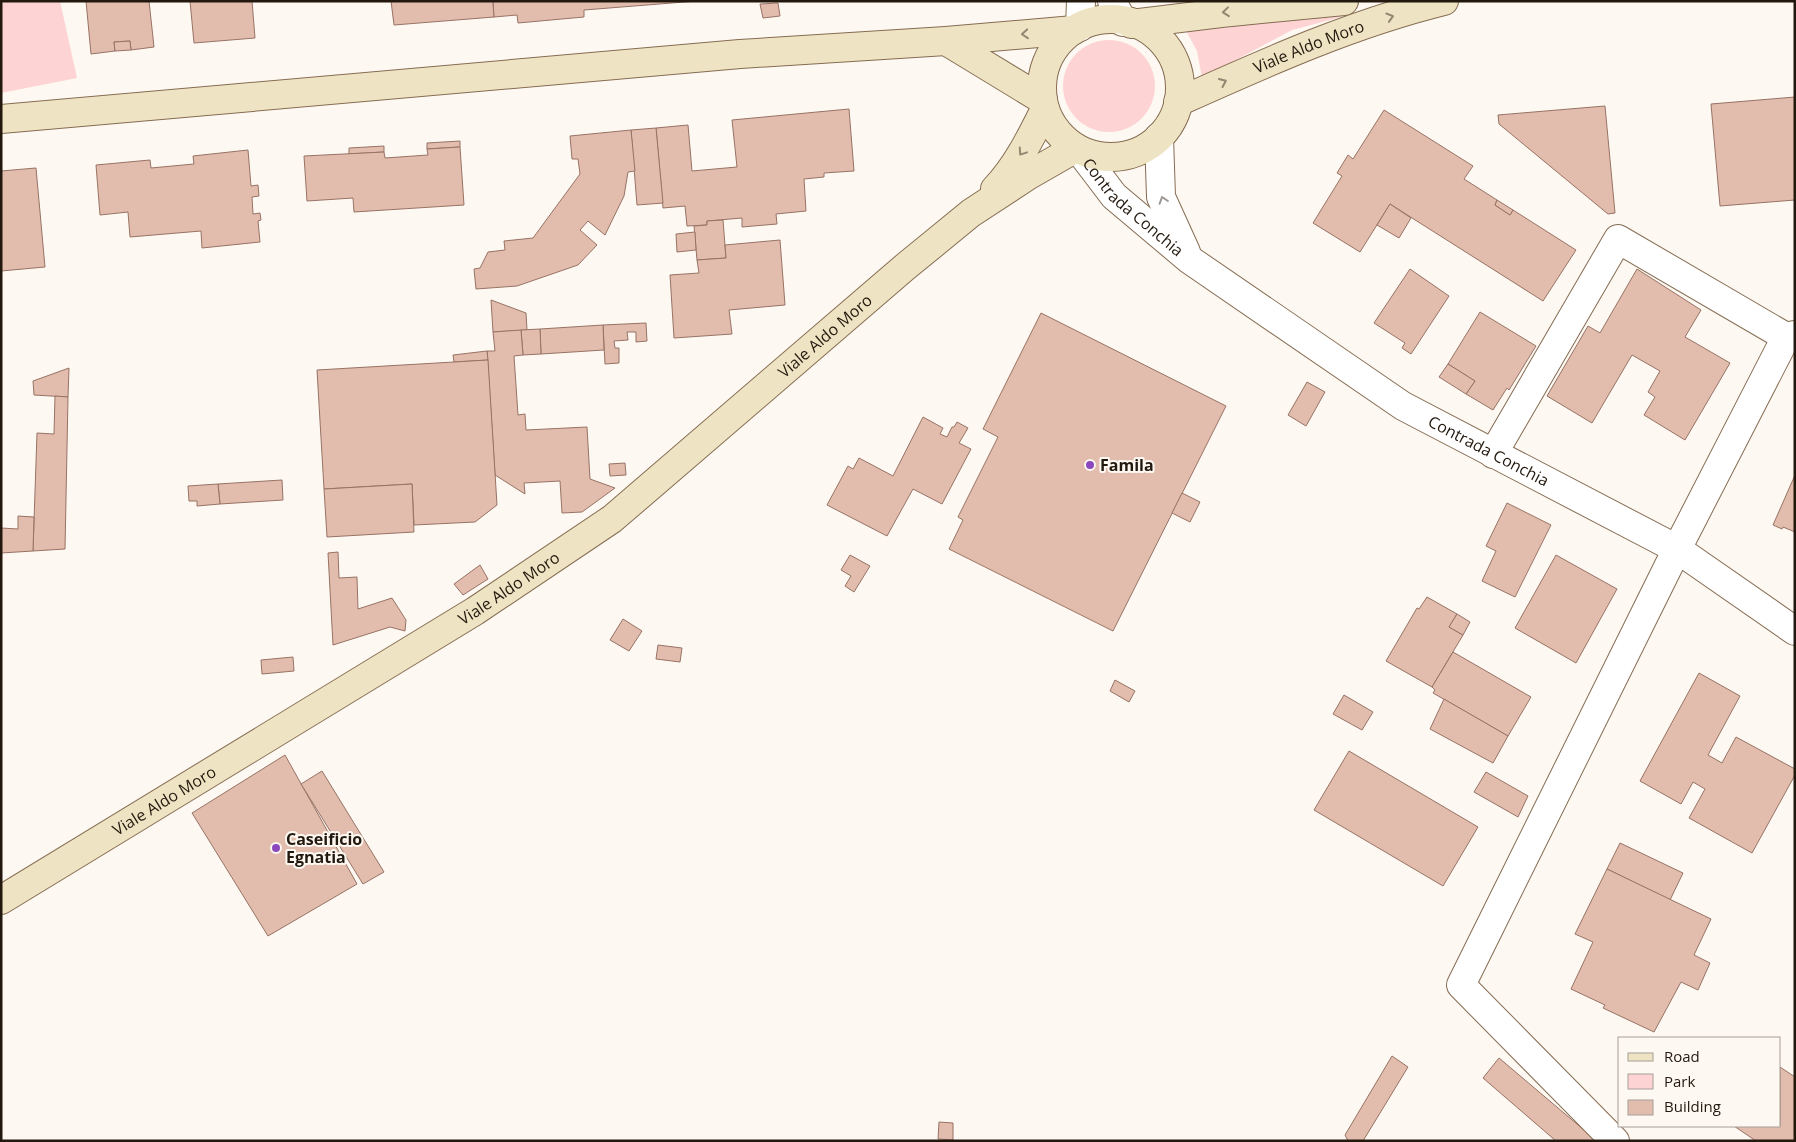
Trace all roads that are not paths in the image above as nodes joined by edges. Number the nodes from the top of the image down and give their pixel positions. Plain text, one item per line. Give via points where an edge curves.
1 (1344, 1) edge
2 (1444, 1) edge
3 (1122, 16) edge
4 (1078, 19) edge
5 (946, 41) junction
6 (1178, 102) junction
7 (1044, 105) junction
8 (1, 119) edge
9 (1159, 137) junction
10 (1078, 149) junction
11 (971, 213) junction
12 (1190, 260) junction
13 (1790, 336) edge
14 (1493, 454) junction
15 (1677, 549) junction
16 (1795, 631) edge
17 (1, 900) edge
18 (1615, 1141) edge

1 -> 3 main road, Viale Aldo Moro via 1221,13
6 -> 2 main road, Viale Aldo Moro via 1347,30
3 - 4 main road via 1094,21
3 - 6 main road via 1149,30 1164,44 1180,82
4 -> 5 main road
4 - 7 main road via 1048,60 1042,80
5 - 7 main road
5 - 8 main road via 740,54
6 - 9 main road via 1172,121
7 - 10 main road via 1049,121 1062,138
7 -> 11 main road, Viale Aldo Moro via 1029,142 1003,181
9 - 10 main road via 1142,150 1121,157 1100,157
12 -> 9 street, Contrada Conchia via 1161,197
10 - 11 main road, Viale Aldo Moro via 1029,175
10 - 12 street, Contrada Conchia via 1114,196
11 - 17 main road, Viale Aldo Moro via 612,519 475,611
12 - 14 street, Contrada Conchia via 1403,406
13 - 14 street via 1618,239
13 - 15 street
14 - 15 street, Contrada Conchia
15 - 16 street, Contrada Conchia
15 - 18 street via 1461,985

